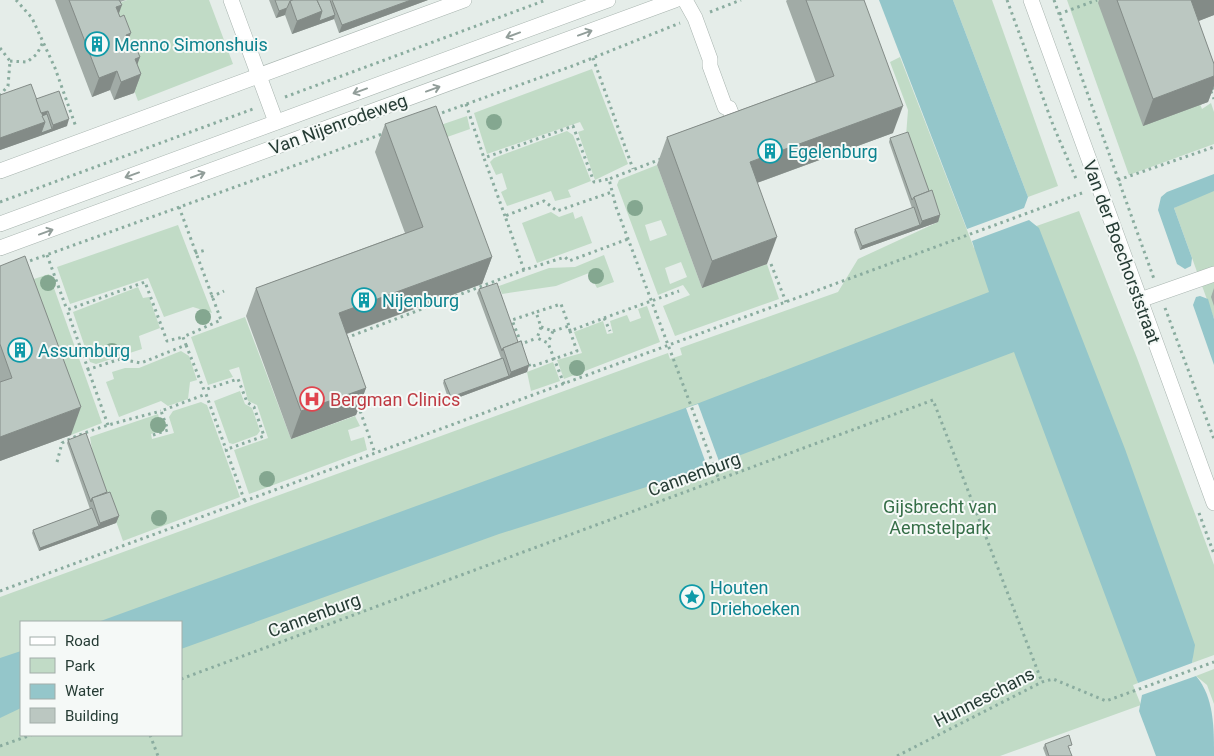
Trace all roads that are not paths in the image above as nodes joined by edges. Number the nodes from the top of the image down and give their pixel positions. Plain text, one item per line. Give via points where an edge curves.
1 (231, 0) edge
2 (464, 0) edge
3 (608, 0) edge
4 (675, 0) edge
5 (685, 0) edge
6 (1031, 0) edge
7 (258, 77) junction
8 (276, 122) junction
9 (739, 134) edge
10 (0, 171) edge
11 (0, 224) edge
12 (0, 248) edge
13 (1214, 274) edge
14 (1140, 300) junction
15 (1214, 502) edge

1 - 7 street
2 - 7 street
3 -> 8 street, Van Nijenrodeweg
12 -> 4 street, Van Nijenrodeweg
5 - 9 street via 695,18 710,66
6 - 14 street, Van der Boechorststraat
7 - 8 street
7 - 10 street
8 -> 11 street, Van Nijenrodeweg
13 - 14 street
14 - 15 street, Van der Boechorststraat

